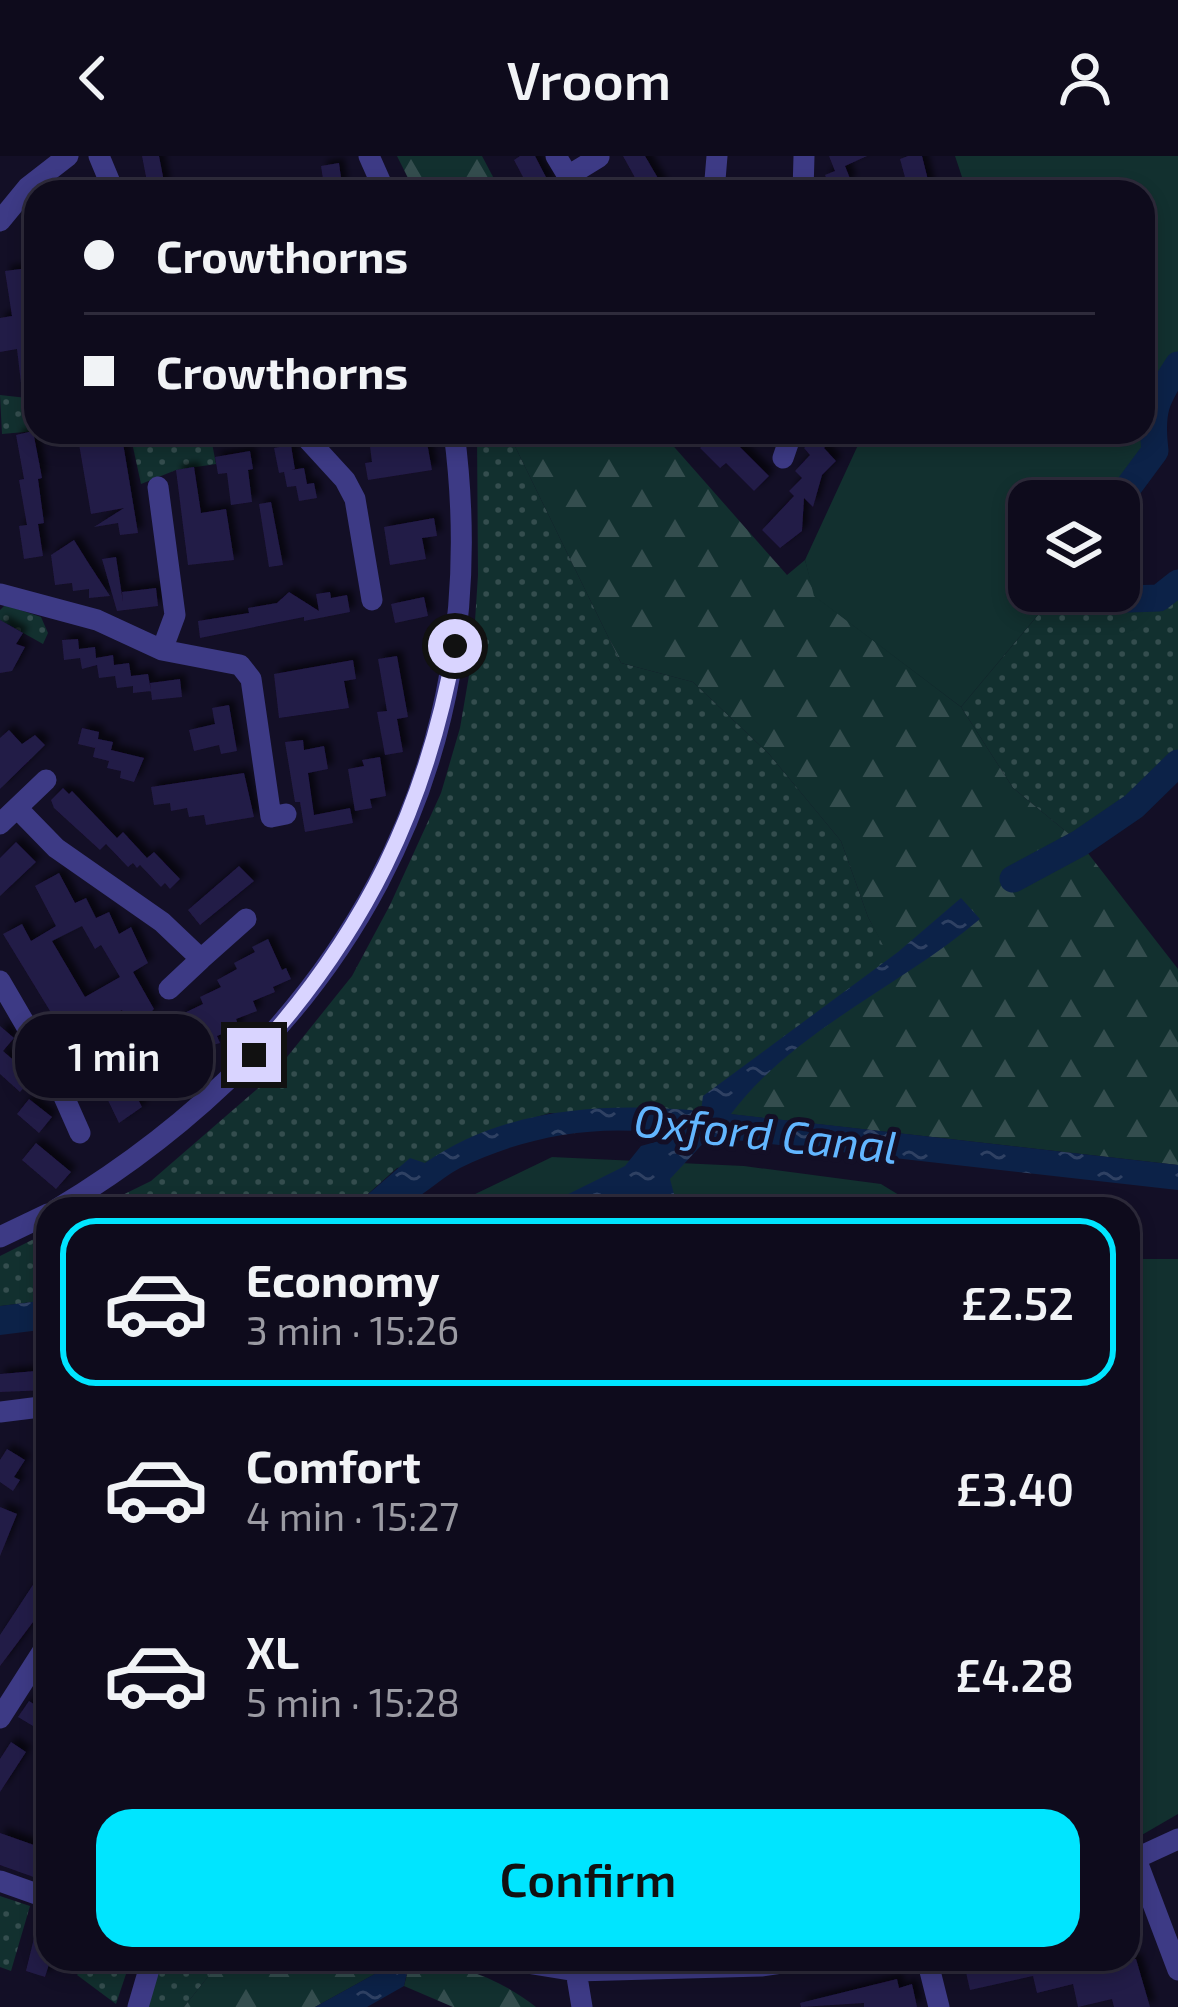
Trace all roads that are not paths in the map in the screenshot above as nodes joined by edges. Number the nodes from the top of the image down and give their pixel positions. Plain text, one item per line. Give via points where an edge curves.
1 (68, 156) edge
2 (556, 156) edge
3 (599, 157) edge
4 (37, 180) edge
5 (24, 192) edge
6 (0, 221) edge
7 (312, 444) edge
8 (456, 444) edge
9 (158, 487) dead end
10 (0, 594) edge
11 (372, 600) dead end
12 (162, 650) junction
13 (46, 780) dead end
14 (286, 814) dead end
15 (8, 816) edge
16 (247, 919) dead end
17 (201, 959) junction
18 (0, 981) edge
19 (169, 989) dead end
20 (79, 1133) dead end
21 (77, 1197) edge
22 (36, 1220) edge
23 (0, 1237) edge
24 (36, 1408) edge
25 (0, 1412) edge
26 (36, 1662) edge
27 (0, 1718) edge
28 (1178, 1839) edge
29 (1140, 1856) edge
30 (1140, 1879) edge
31 (0, 1881) edge
32 (36, 1892) edge
33 (1178, 1970) edge
34 (148, 1971) edge
35 (576, 1971) edge
36 (930, 1971) edge
37 (138, 2007) edge
38 (582, 2007) edge
39 (939, 2007) edge

1 - 4 street
2 - 3 street via 568,176
5 - 6 street
7 - 11 street via 356,501
8 - 21 street via 462,578 455,646 430,763 393,850 312,986 234,1077
9 - 12 street via 175,615
10 - 12 street via 97,620
12 - 14 street via 240,665 251,679 271,817
13 - 15 street
15 - 17 street via 162,922
16 - 17 street
17 - 19 street
18 - 20 street
22 - 23 street
24 - 25 street
26 - 27 street
28 - 29 street
30 - 33 street
31 - 32 street
34 - 37 street
35 - 38 street
36 - 39 street

